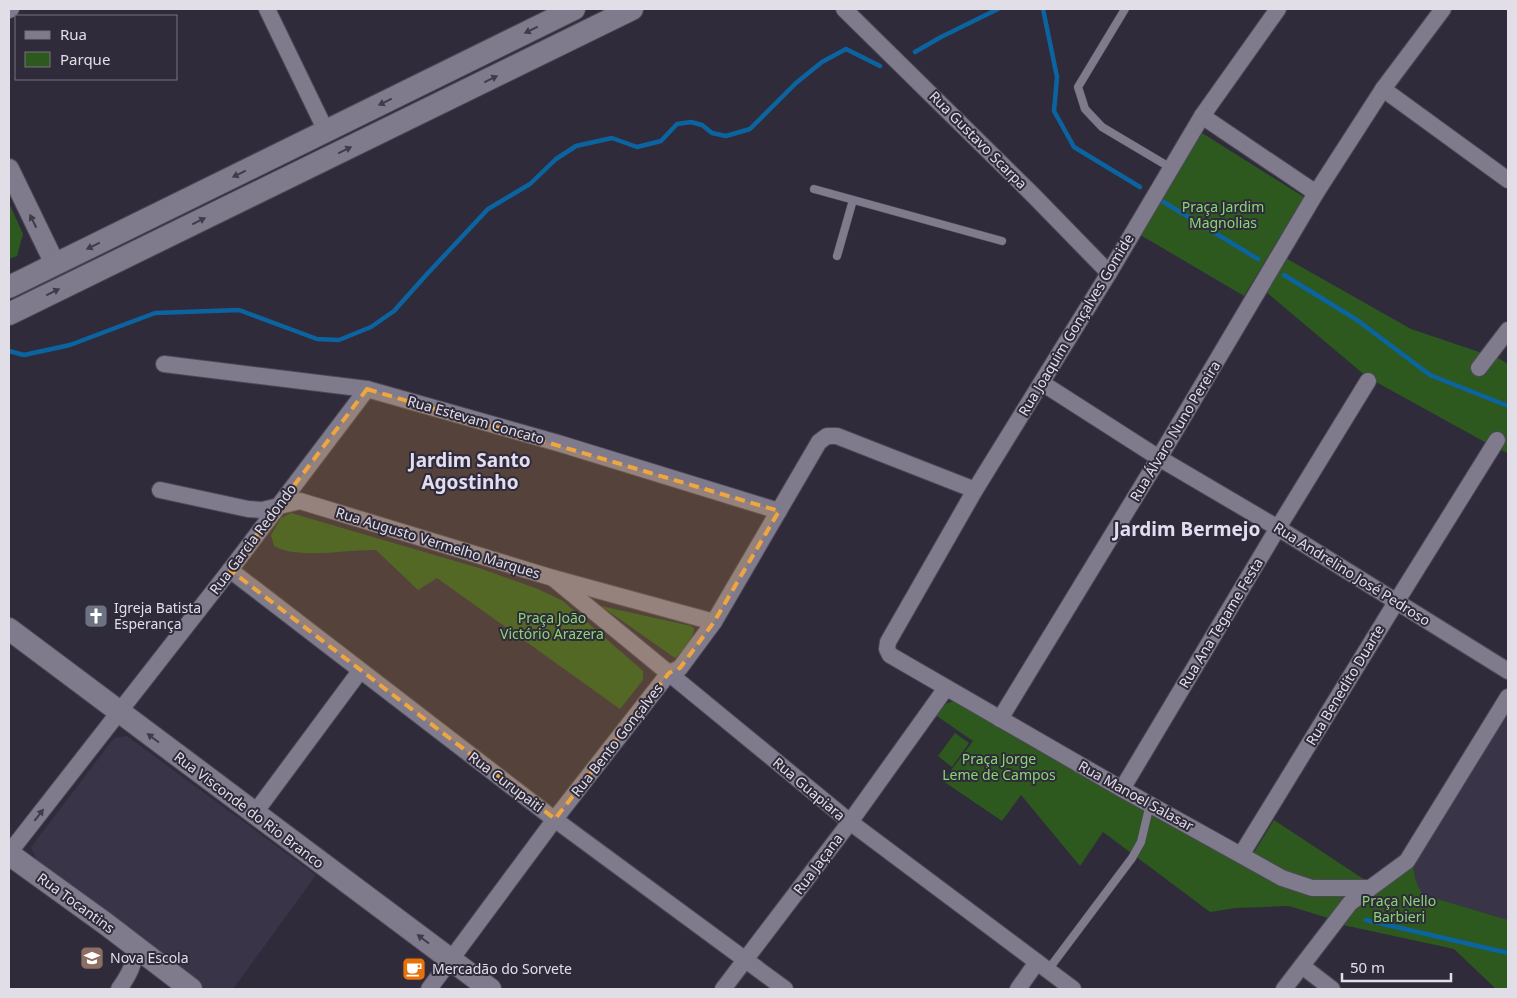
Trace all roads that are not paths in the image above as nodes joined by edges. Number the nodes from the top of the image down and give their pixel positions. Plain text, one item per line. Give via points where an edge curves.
1 (267, 9) edge
2 (574, 9) edge
3 (632, 9) edge
4 (844, 9) edge
5 (1125, 9) edge
6 (1278, 9) edge
7 (1443, 9) edge
8 (1383, 89) junction
9 (1202, 116) junction
10 (326, 131) junction
11 (1171, 168) junction
12 (9, 169) edge
13 (1508, 180) edge
14 (814, 189) dead end
15 (1316, 193) junction
16 (853, 200) junction
17 (1002, 241) dead end
18 (837, 256) dead end
19 (55, 264) junction
20 (1110, 273) junction
21 (9, 286) edge
22 (9, 314) edge
23 (1508, 330) edge
24 (164, 364) dead end
25 (1479, 368) dead end
26 (1368, 381) dead end
27 (1042, 383) junction
28 (367, 389) junction
29 (1497, 440) dead end
30 (1159, 458) junction
31 (160, 490) dead end
32 (975, 490) junction
33 (278, 505) junction
34 (779, 511) junction
35 (1278, 528) junction
36 (230, 570) junction
37 (553, 578) junction
38 (1396, 601) junction
39 (714, 622) junction
40 (10, 633) edge
41 (886, 649) joint
42 (1508, 670) edge
43 (360, 671) junction
44 (669, 673) junction
45 (946, 688) junction
46 (1508, 697) edge
47 (119, 712) junction
48 (1000, 719) junction
49 (1122, 789) junction
50 (1150, 804) junction
51 (254, 814) junction
52 (555, 819) junction
53 (850, 822) junction
54 (9, 854) edge
55 (1241, 855) junction
56 (1347, 895) junction
57 (135, 946) junction
58 (452, 960) junction
59 (745, 960) junction
60 (1042, 966) junction
61 (1302, 966) junction
62 (119, 989) edge
63 (190, 989) edge
64 (429, 989) edge
65 (490, 989) edge
66 (723, 989) edge
67 (785, 989) edge
68 (1018, 989) edge
69 (1073, 989) edge
70 (1284, 989) edge
71 (1332, 989) edge

1 - 10 street
2 -> 10 main road
22 -> 3 main road
4 - 20 street, Rua Gustavo Scarpa
5 - 11 lane via 1078,87 1086,109 1102,127
6 - 9 street, Rua Joaquim Gonçalves Gomide
7 - 8 street, Rua Álvaro Nuno Pereira
8 - 13 street
8 - 15 street, Rua Álvaro Nuno Pereira
9 - 11 street, Rua Joaquim Gonçalves Gomide
9 - 15 street
10 -> 19 main road
11 - 20 street, Rua Joaquim Gonçalves Gomide
19 -> 12 street
14 - 16 lane
15 - 30 street, Rua Álvaro Nuno Pereira
16 - 17 lane
16 - 18 lane
19 - 21 main road
20 - 27 street, Rua Joaquim Gonçalves Gomide
23 - 25 street
24 - 28 street, Rua Estevam Concato
26 - 35 street, Rua Ana Tegame Festa
27 - 30 street, Rua Andrelino José Pedroso
27 - 32 street, Rua Joaquim Gonçalves Gomide
28 - 33 street, Rua Garcia Redondo
28 - 34 street, Rua Estevam Concato
29 - 38 street, Rua Benedito Duarte
30 - 35 street, Rua Andrelino José Pedroso
30 - 48 street, Rua Álvaro Nuno Pereira
31 - 33 street, Rua Augusto Vermelho Marques via 248,509 262,510
32 - 34 street, Rua Bento Gonçalves via 836,436 827,436 819,442
32 - 41 street, Rua Joaquim Gonçalves Gomide
33 - 36 street, Rua Garcia Redondo
33 - 37 street, Rua Augusto Vermelho Marques via 300,501
34 - 39 street, Rua Bento Gonçalves
35 - 38 street, Rua Andrelino José Pedroso
35 - 49 street, Rua Ana Tegame Festa
36 - 43 street, Rua Curupaiti
36 - 47 street, Rua Garcia Redondo
37 - 39 street, Rua Augusto Vermelho Marques
37 - 44 street, Rua Guapiara
38 - 42 street, Rua Andrelino José Pedroso
38 - 55 street, Rua Benedito Duarte
39 - 44 street, Rua Bento Gonçalves via 680,668
40 - 47 main road, Rua Visconde do Rio Branco
41 - 45 street, Rua Manoel Salasar via 890,655
43 - 51 street
43 - 52 street, Rua Curupaiti
44 - 52 street, Rua Bento Gonçalves
44 - 53 street, Rua Guapiara
45 - 48 street, Rua Manoel Salasar
45 - 53 street, Rua Jaçana
46 - 56 street via 1407,861 1370,888
51 -> 47 main road, Rua Visconde do Rio Branco
54 -> 47 street, Rua Garcia Redondo
48 - 49 street, Rua Manoel Salasar
49 - 50 street, Rua Manoel Salasar
50 - 55 street, Rua Manoel Salasar
50 - 60 lane via 1141,842 1132,858
58 -> 51 main road, Rua Visconde do Rio Branco
52 - 58 street, Rua Bento Gonçalves
52 - 59 street, Rua Curupaiti
53 - 59 street, Rua Jaçana
53 - 60 street, Rua Guapiara
54 - 57 main road, Rua Tocantins
55 - 56 street, Rua Manoel Salasar via 1282,878
56 - 61 street
57 - 62 street via 135,961
57 - 63 main road, Rua Tocantins
58 - 64 street, Rua Bento Gonçalves
58 - 65 main road, Rua Visconde do Rio Branco
59 - 66 street, Rua Jaçana
59 - 67 street, Rua Curupaiti
60 - 68 street
60 - 69 street, Rua Guapiara
61 - 70 street
61 - 71 street

